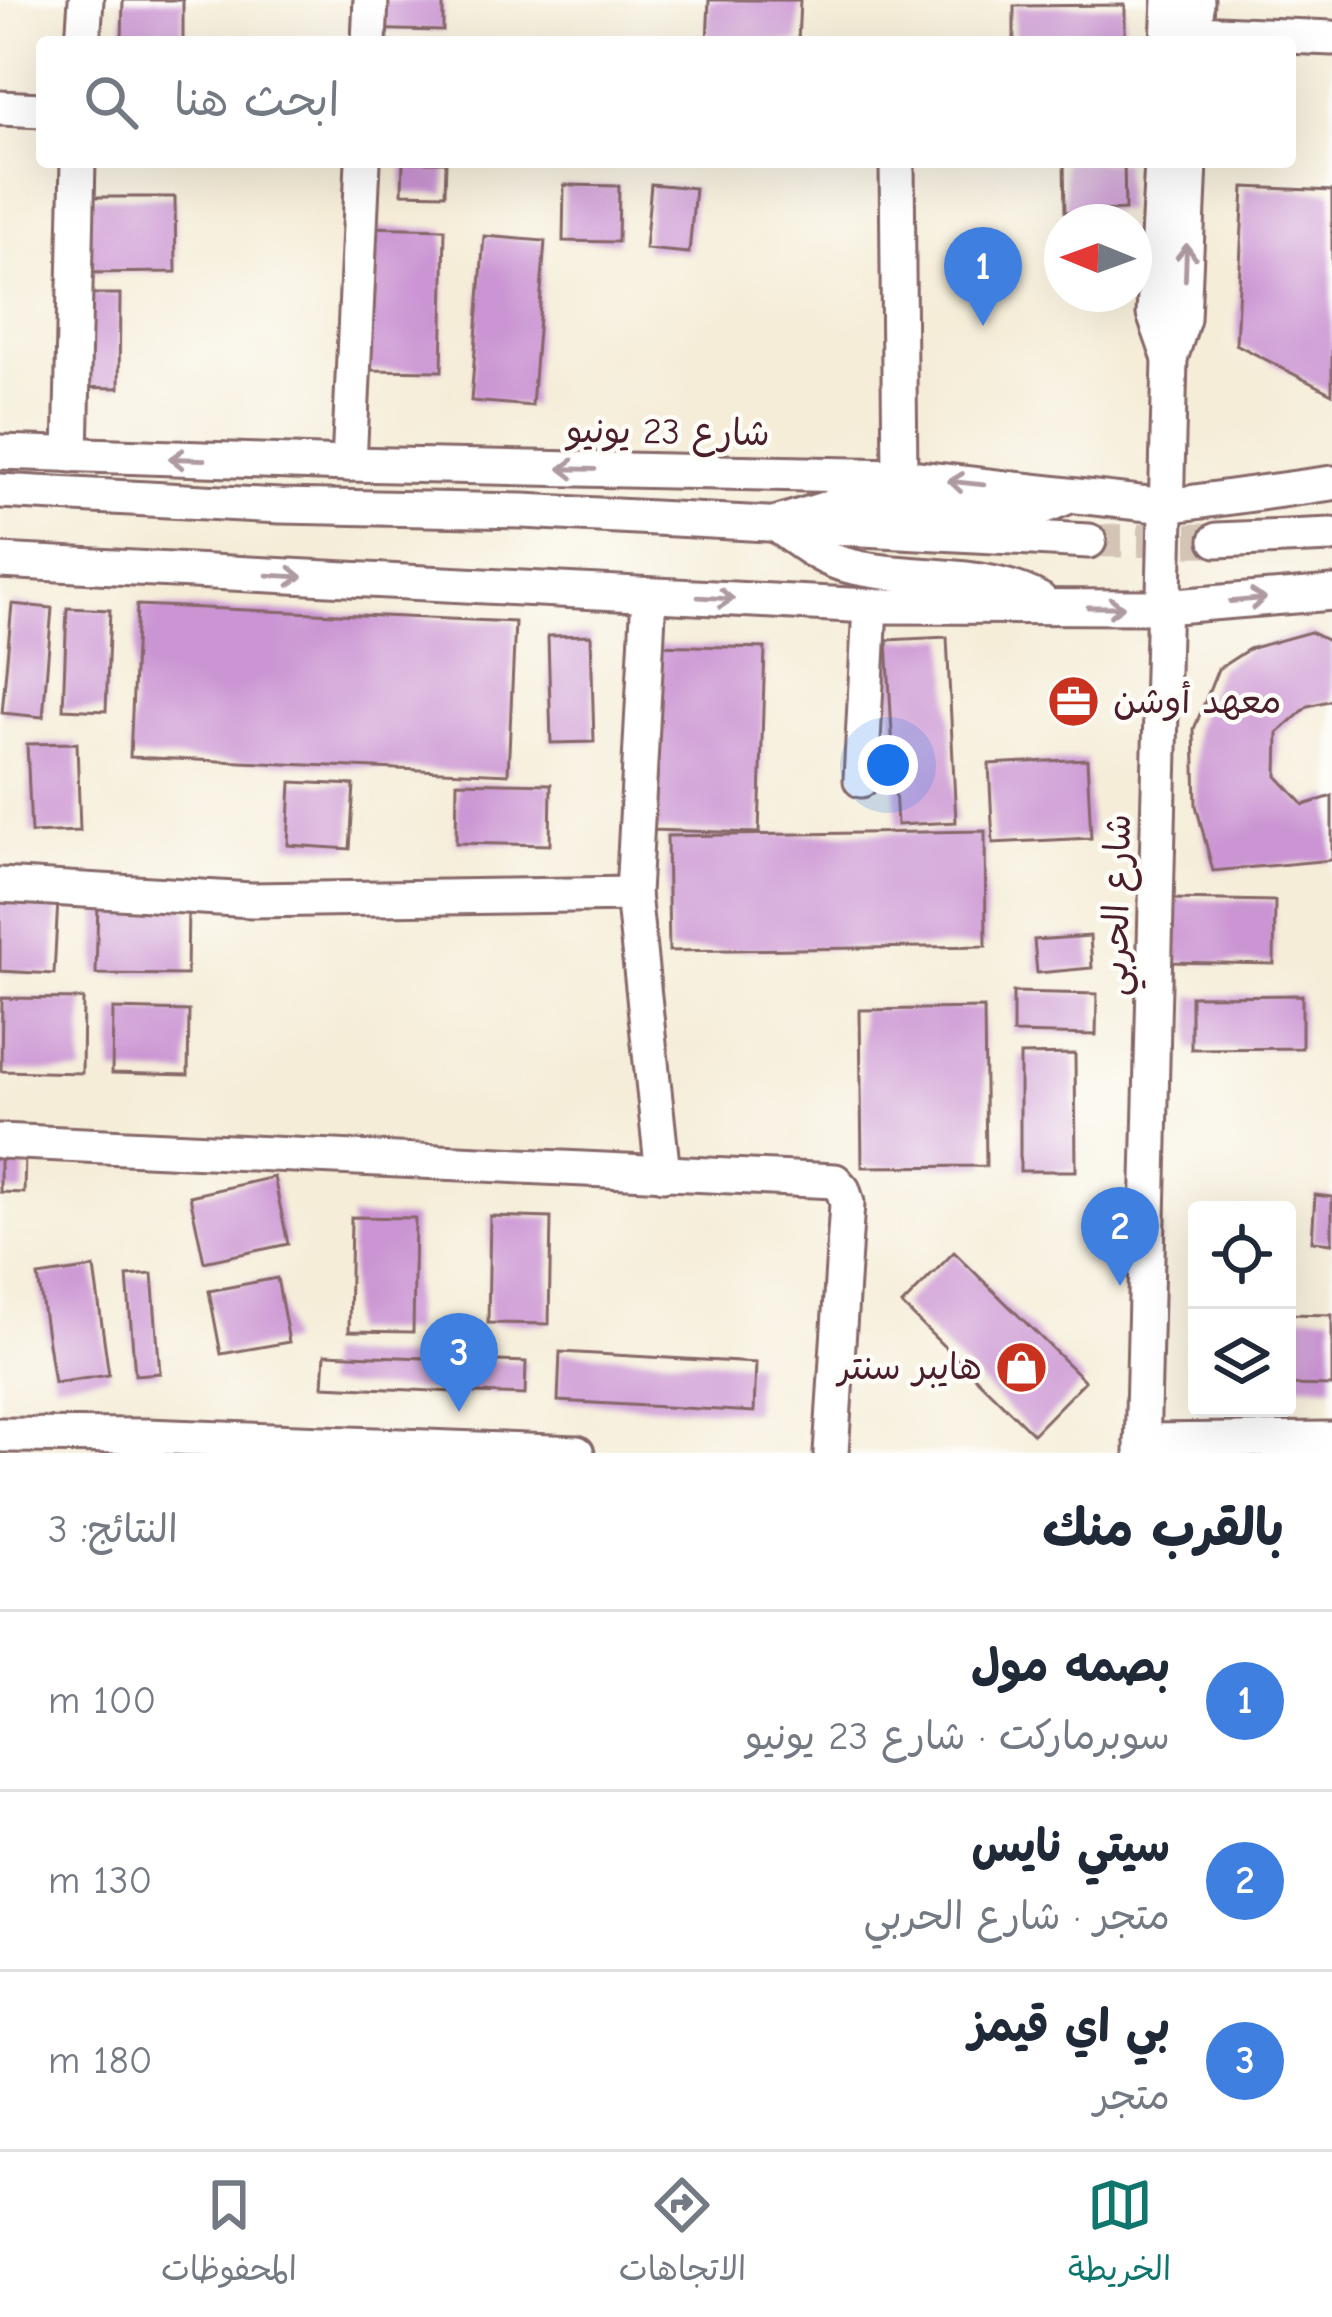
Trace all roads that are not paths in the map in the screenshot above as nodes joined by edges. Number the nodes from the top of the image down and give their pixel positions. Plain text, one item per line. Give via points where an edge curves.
1 (86, 0) edge
2 (371, 0) edge
3 (1170, 0) edge
4 (1189, 29) edge
5 (83, 36) edge
6 (369, 36) edge
7 (1332, 38) edge
8 (0, 108) edge
9 (36, 110) edge
10 (78, 168) edge
11 (363, 168) edge
12 (897, 168) edge
13 (1162, 168) edge
14 (1190, 168) edge
15 (1170, 359) junction
16 (0, 452) edge
17 (71, 455) junction
18 (349, 464) junction
19 (900, 476) junction
20 (1330, 484) edge
21 (0, 491) edge
22 (1072, 496) junction
23 (1166, 506) junction
24 (775, 524) junction
25 (1332, 535) edge
26 (1216, 540) tunnel mouth
27 (1089, 541) tunnel mouth
28 (0, 561) edge
29 (1332, 593) edge
30 (649, 595) junction
31 (870, 606) junction
32 (1054, 607) junction
33 (1163, 607) junction
34 (861, 780) dead end
35 (0, 885) edge
36 (633, 894) junction
37 (0, 1141) edge
38 (663, 1174) junction
39 (0, 1435) edge
40 (1332, 1439) edge
41 (146, 1444) edge
42 (1142, 1447) edge
43 (534, 1451) edge
44 (577, 1453) edge
45 (831, 1453) edge

1 - 5 street
2 - 6 street
3 - 4 street
4 - 7 street
8 - 9 street
10 - 17 street
11 - 18 street
12 - 19 street
13 - 15 street, شارع الحربي via 1154,314
15 -> 14 street, شارع الحربي via 1184,319
15 - 23 street, شارع الحربي
16 - 17 street, شارع 23 يونيو
18 -> 17 street, شارع 23 يونيو
19 -> 18 street, شارع 23 يونيو
22 -> 19 street, شارع 23 يونيو
20 - 23 street, شارع 23 يونيو
21 - 24 street
22 - 23 street, شارع 23 يونيو
22 - 24 street via 1025,514 844,503
23 - 33 street, شارع الحربي
24 - 27 street
24 - 32 street via 836,562 996,583
25 - 26 street
28 -> 30 street
33 -> 29 street
30 -> 31 street
30 - 36 street
31 - 32 street
31 - 34 street
32 -> 33 street
33 - 42 street, شارع الحربي
35 - 36 street via 252,900
36 - 38 street
37 - 38 street
38 - 45 street via 835,1181 843,1190
39 - 41 street
40 - 42 street
41 - 43 street
43 - 44 street

